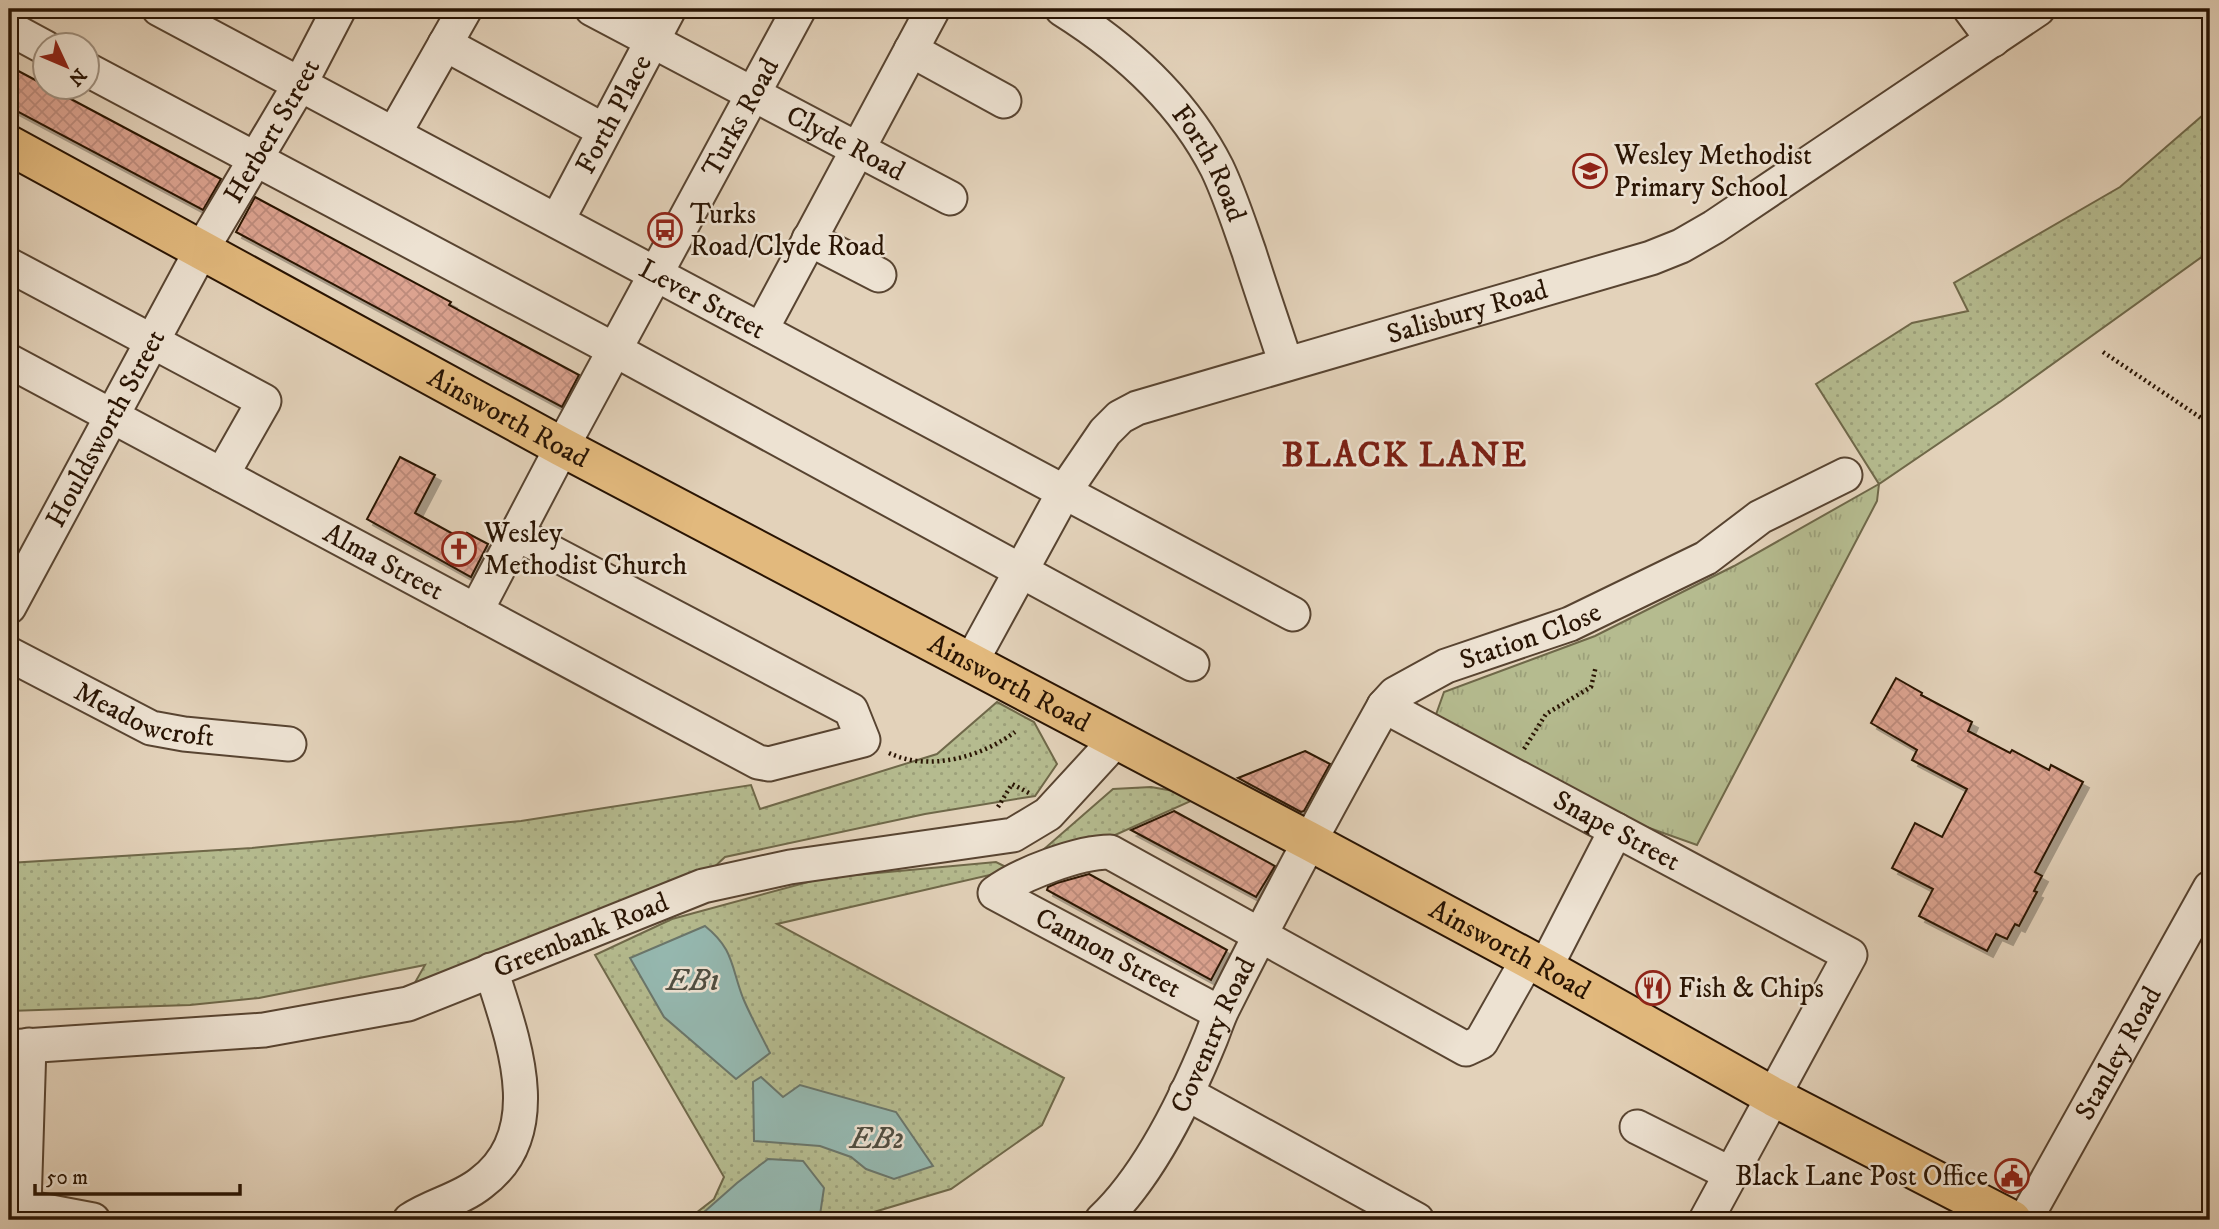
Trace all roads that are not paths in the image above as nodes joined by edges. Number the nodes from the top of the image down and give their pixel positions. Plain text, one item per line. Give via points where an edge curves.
1 (159, 9) edge
2 (339, 9) edge
3 (465, 9) edge
4 (592, 9) edge
5 (670, 9) edge
6 (799, 9) edge
7 (933, 9) edge
8 (1970, 9) edge
9 (2038, 9) edge
10 (1068, 10) edge
11 (9, 28) edge
12 (32, 40) edge
13 (1993, 40) junction
14 (652, 41) junction
15 (445, 44) junction
16 (911, 50) junction
17 (102, 78) edge
18 (300, 84) junction
19 (754, 94) junction
20 (1004, 101) dead end
21 (603, 130) junction
22 (394, 134) junction
23 (9, 145) edge
24 (858, 149) junction
25 (255, 160) junction
26 (950, 198) dead end
27 (557, 221) junction
28 (809, 239) junction
29 (202, 249) junction
30 (9, 265) edge
31 (655, 274) junction
32 (879, 275) dead end
33 (761, 330) junction
34 (152, 341) junction
35 (615, 350) junction
36 (9, 361) edge
37 (1286, 364) junction
38 (112, 416) junction
39 (562, 447) junction
40 (222, 475) junction
41 (1844, 475) dead end
42 (1064, 492) junction
43 (517, 534) junction
44 (1021, 570) junction
45 (9, 607) edge
46 (476, 611) junction
47 (1293, 614) dead end
48 (9, 654) edge
49 (970, 664) junction
50 (1192, 664) dead end
51 (1384, 706) junction
52 (1116, 740) junction
53 (291, 746) dead end
54 (1616, 830) junction
55 (1309, 841) junction
56 (2210, 888) edge
57 (1258, 936) junction
58 (1536, 964) junction
59 (491, 970) junction
60 (1220, 1013) junction
61 (19, 1046) edge
62 (1186, 1093) junction
63 (1774, 1097) junction
64 (1637, 1127) dead end
65 (1731, 1174) junction
66 (21, 1214) edge
67 (93, 1220) edge
68 (410, 1220) edge
69 (1102, 1220) edge
70 (1417, 1220) edge
71 (1706, 1220) edge
72 (2012, 1220) edge
73 (2025, 1220) edge

1 - 18 street, Lever Street
2 - 18 street, Herbert Street
3 - 15 street
4 - 14 street, Clyde Road
5 - 14 street, Forth Place
6 - 19 street, Turks Road
7 - 16 street
8 - 13 street
9 - 13 street, Salisbury Road
10 - 37 street, Forth Road via 1136,64 1195,132 1229,194
11 - 12 street
13 - 37 street, Salisbury Road via 1681,246
14 - 19 street, Clyde Road
14 - 21 street, Forth Place
15 - 21 street
15 - 22 street
16 - 20 street
16 - 24 street
17 - 25 street
18 - 22 street, Lever Street
18 - 25 street, Herbert Street
19 - 24 street, Clyde Road
19 - 31 street, Turks Road
21 - 27 street, Forth Place
22 - 27 street, Lever Street
23 - 29 main road, Ainsworth Road
24 - 26 street, Clyde Road
24 - 28 street
25 - 29 street, Herbert Street
25 - 35 street
27 - 31 street, Lever Street
28 - 32 street
28 - 33 street
29 - 34 street, Houldsworth Street
29 - 39 main road, Ainsworth Road
30 - 34 street
31 - 33 street, Lever Street
31 - 35 street, Turks Road
33 - 42 street, Lever Street
34 - 38 street, Houldsworth Street
34 - 40 street via 264,401
35 - 39 street, Turks Road
35 - 44 street
36 - 38 street, Alma Street
37 - 42 street, Salisbury Road via 1120,417
38 - 40 street, Alma Street
38 - 45 street, Houldsworth Street
39 - 43 street, Turks Road
39 - 49 main road, Ainsworth Road
40 - 46 street, Alma Street
41 - 51 street, Station Close via 1806,478 1706,558 1570,624 1446,666 1395,694
42 - 44 street, Salisbury Road
42 - 47 street, Lever Street via 1254,576
43 - 46 street, Turks Road
43 - 46 street, Alma Street via 851,710 863,740 769,764 758,762
44 - 49 street, Salisbury Road
44 - 50 street
48 - 53 street, Meadowcroft via 151,727
49 - 52 main road, Ainsworth Road
51 - 54 street, Snape Street
51 - 55 street, Station Close
52 - 55 main road, Ainsworth Road
52 - 59 street, Greenbank Road via 1048,814 1013,835 790,867 703,886
54 - 58 street
54 - 63 street, Snape Street via 1850,955
55 - 57 street, Coventry Road
55 - 58 main road, Ainsworth Road
56 - 73 street, Stanley Road
57 - 58 street via 1466,1049 1481,1042
57 - 60 street, Coventry Road
57 - 60 street, Cannon Street via 1110,852 1093,852 1012,880 995,893
58 - 63 main road, Ainsworth Road
59 - 61 street, Greenbank Road via 408,1004 264,1030
59 - 68 street via 513,1038 521,1096 516,1139 483,1182
60 - 62 street, Coventry Road
61 - 66 street
62 - 69 street, Coventry Road via 1131,1189
62 - 70 street
63 - 65 street
63 - 72 main road, Ainsworth Road
64 - 65 street
65 - 71 street
66 - 67 street

